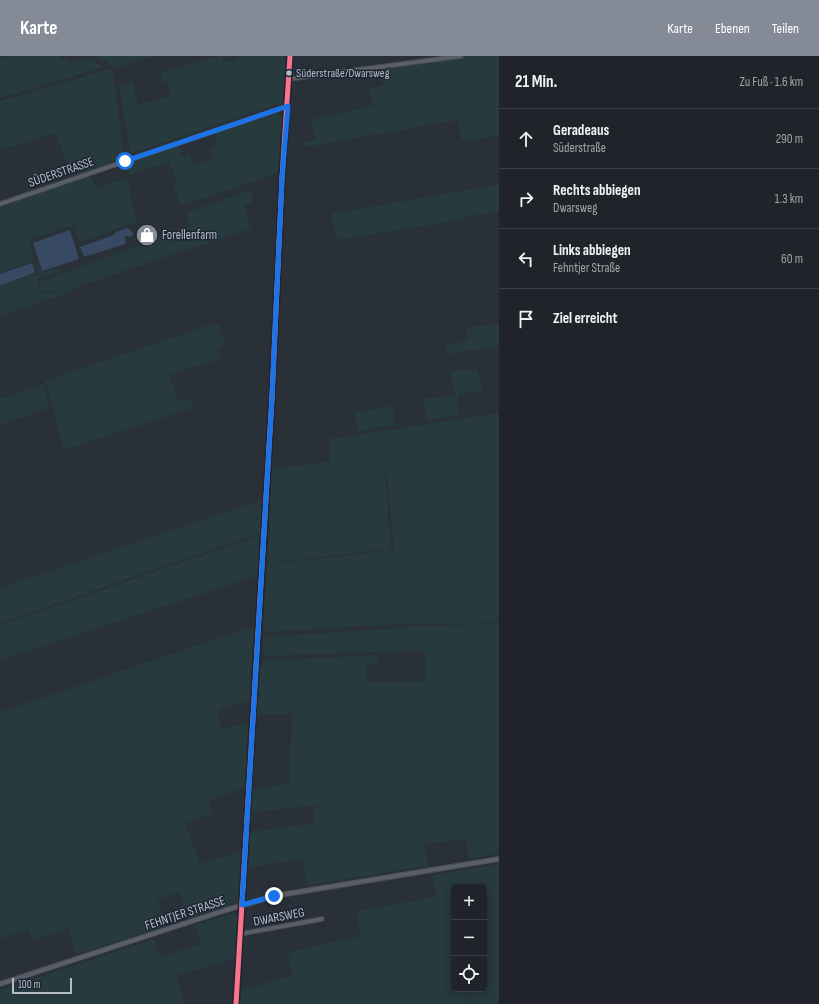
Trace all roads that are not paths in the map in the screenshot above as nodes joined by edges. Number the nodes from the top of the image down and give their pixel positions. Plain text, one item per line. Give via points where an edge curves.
1 (290, 56) edge
2 (461, 56) edge
3 (289, 79) junction
4 (288, 106) junction
5 (0, 204) edge
6 (499, 859) edge
7 (242, 905) junction
8 (322, 919) dead end
9 (240, 934) junction
10 (0, 984) edge
11 (236, 1004) edge

1 - 3 street, DWARSWEG
2 - 3 street
3 - 4 street, DWARSWEG
4 - 5 street, SÜDERSTRASSE
4 - 7 street, DWARSWEG
6 - 7 street, FEHNTJER STRASSE via 292,892
7 - 9 street, DWARSWEG
7 - 10 street, FEHNTJER STRASSE
8 - 9 street, DWARSWEG
9 - 11 street, DWARSWEG

